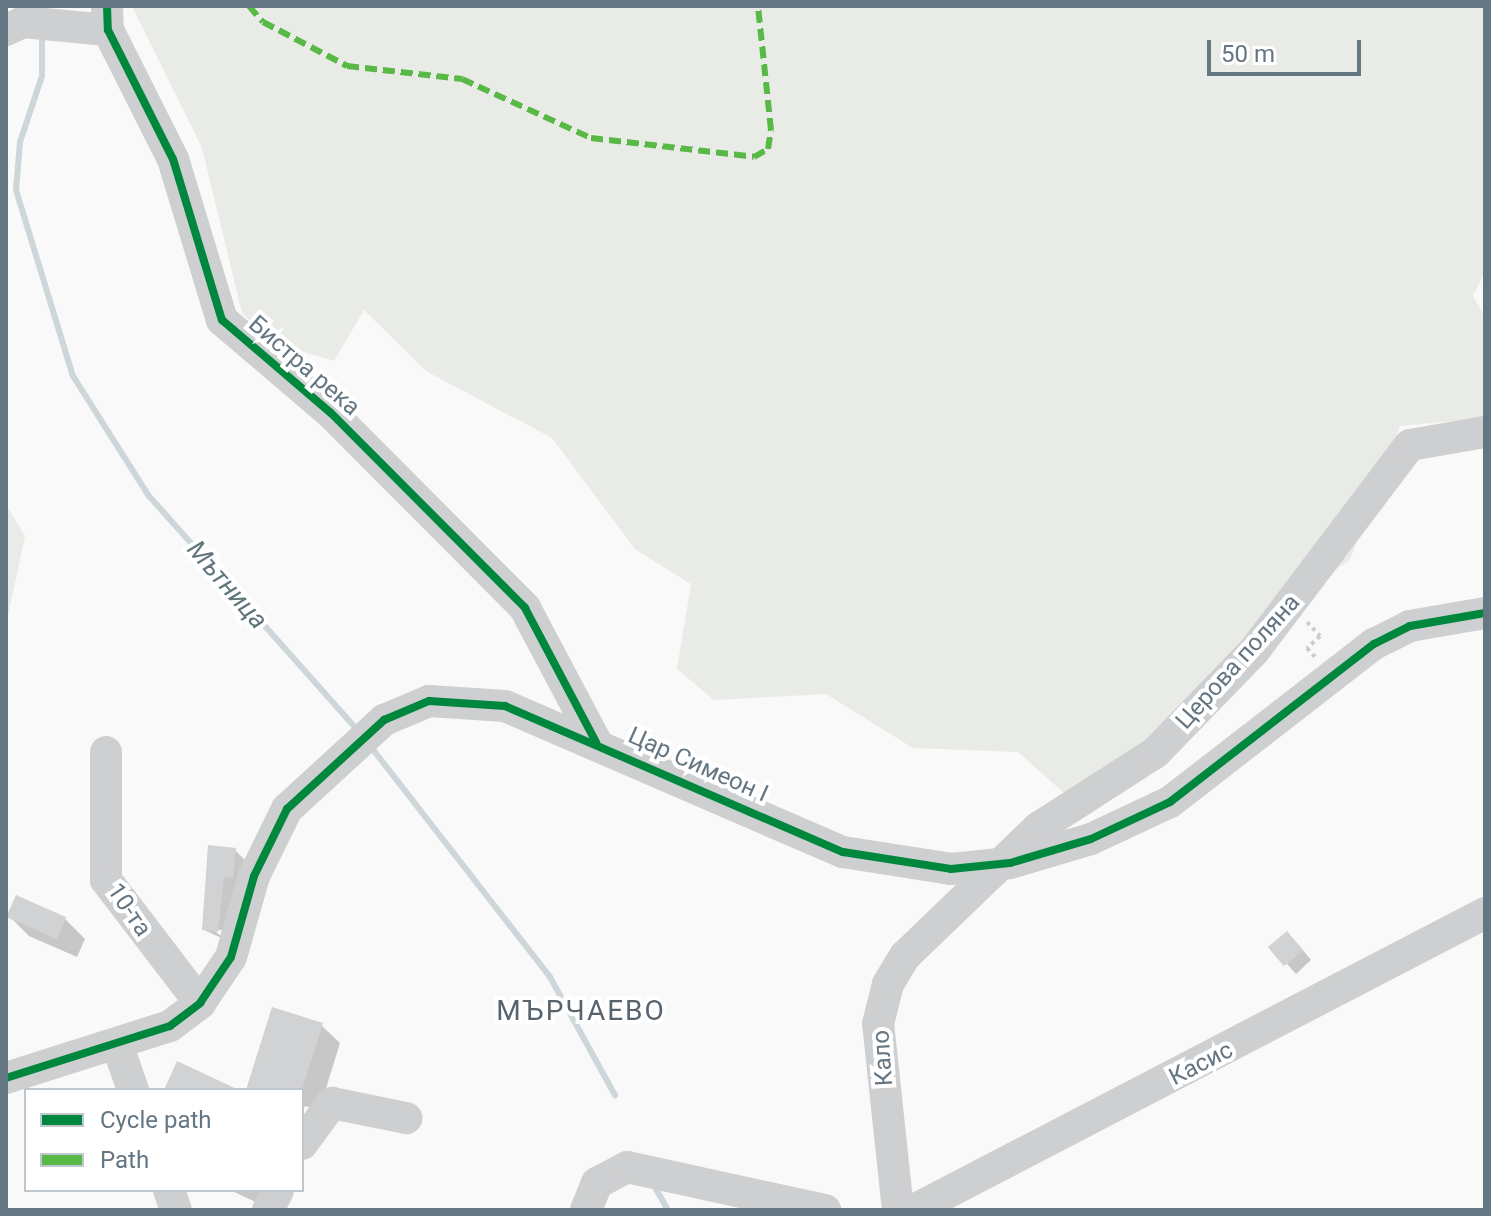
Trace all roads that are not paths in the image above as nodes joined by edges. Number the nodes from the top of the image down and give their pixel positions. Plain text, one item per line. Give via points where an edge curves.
1 (107, 18) edge
2 (17, 19) edge
3 (1485, 432) edge
4 (1485, 613) edge
5 (596, 742) junction
6 (106, 752) dead end
7 (1010, 863) junction
8 (1485, 913) edge
9 (200, 1003) junction
10 (117, 1044) junction
11 (7, 1072) edge
12 (132, 1088) edge
13 (406, 1118) dead end
14 (304, 1141) edge
15 (277, 1192) edge
16 (268, 1210) edge
17 (586, 1210) edge
18 (825, 1210) edge
19 (898, 1210) edge
20 (914, 1210) edge

1 - 2 street
1 - 5 street, Бистра река via 173,159 222,320 331,413 525,608
3 - 7 street, Церова поляна via 1410,445 1291,604 1155,753 1038,828
4 - 7 street, Цар Симеон I via 1410,626 1332,676 1170,802 1091,839
5 - 7 street, Цар Симеон I via 843,852 951,869
5 - 9 street, Цар Симеон I via 505,706 429,701 362,736 287,809 254,876 231,957
6 - 9 street, 10-та via 106,880
7 - 19 street, Кало via 905,956 888,984 878,1024
8 - 20 street, Касис
9 - 10 street, Цар Симеон I via 170,1026
10 - 11 street, Цар Симеон I
10 - 12 street
13 - 14 street via 332,1103
15 - 16 street
17 - 18 street via 597,1183 627,1167

